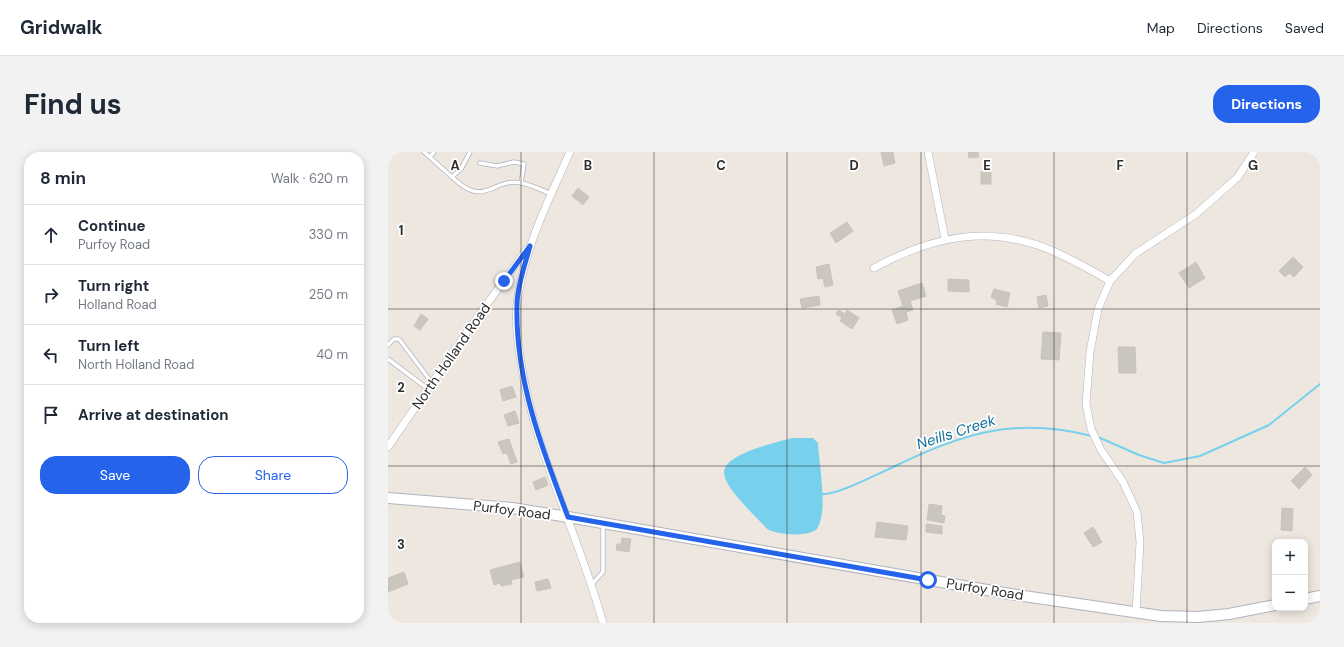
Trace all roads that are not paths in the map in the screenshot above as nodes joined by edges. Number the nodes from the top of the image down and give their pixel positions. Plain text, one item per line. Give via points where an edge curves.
1 (424, 152) edge
2 (434, 152) edge
3 (470, 152) edge
4 (570, 152) edge
5 (928, 152) edge
6 (1254, 152) edge
7 (430, 157) junction
8 (480, 163) dead end
9 (452, 177) junction
10 (521, 183) junction
11 (551, 194) junction
12 (945, 239) junction
13 (530, 246) junction
14 (874, 268) dead end
15 (1110, 281) junction
16 (388, 345) edge
17 (388, 359) edge
18 (430, 386) junction
19 (388, 447) edge
20 (388, 498) edge
21 (568, 517) junction
22 (603, 523) junction
23 (592, 584) junction
24 (1320, 596) edge
25 (1308, 598) edge
26 (1272, 606) edge
27 (1136, 613) junction
28 (603, 623) edge

1 - 7 lane
2 - 7 lane
3 - 9 lane via 461,169
4 - 11 street
5 - 12 street
6 - 15 street via 1238,177 1196,214 1135,254
7 - 9 lane
8 - 10 lane via 497,166 514,162 524,164
9 - 10 lane via 471,191 482,192
10 - 11 lane
11 - 13 street
12 - 14 street via 898,255
12 - 15 street via 973,236 1023,242 1051,250
13 - 18 street, North Holland Road
13 - 21 street via 517,304 519,348 530,408 545,458
15 - 27 street via 1098,309 1090,352 1086,404 1091,428 1101,450 1123,482 1137,512 1140,542
16 - 18 lane via 394,339 399,339
17 - 18 lane
18 - 19 street, North Holland Road
20 - 21 street, Purfoy Road via 512,508
21 - 22 street, Purfoy Road
21 - 23 street
22 - 23 lane via 603,572
22 - 27 street, Purfoy Road via 1010,594
23 - 28 street
24 - 25 street
26 - 27 street, Purfoy Road via 1198,617

